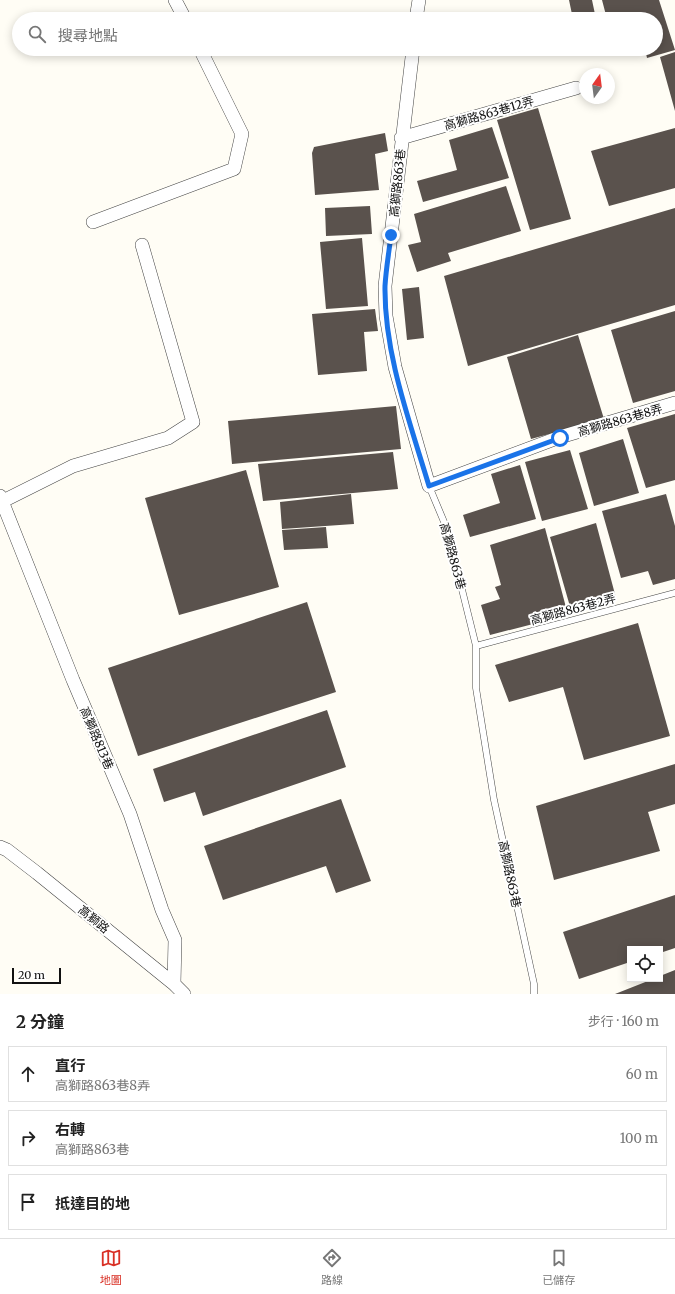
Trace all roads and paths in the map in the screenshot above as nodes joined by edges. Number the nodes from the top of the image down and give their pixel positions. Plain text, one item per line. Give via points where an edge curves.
1 (175, 0) edge
2 (419, 0) edge
3 (181, 12) edge
4 (417, 12) edge
5 (203, 56) edge
6 (411, 56) edge
7 (576, 88) dead end
8 (402, 138) junction
9 (92, 222) dead end
10 (142, 245) dead end
11 (675, 403) edge
12 (429, 486) junction
13 (1, 498) edge
14 (675, 593) edge
15 (476, 646) junction
16 (0, 846) edge
17 (174, 984) junction
18 (184, 994) edge
19 (534, 994) edge

1 - 3 street
2 - 4 street
5 - 9 street via 242,134 234,169
6 - 8 street, 高獅路863巷
7 - 8 street, 高獅路863巷12弄
8 - 12 street, 高獅路863巷 via 385,286 386,316 394,367
10 - 13 street via 193,422 168,438 73,466
11 - 12 street, 高獅路863巷8弄 via 560,438
12 - 15 lane, 高獅路863巷 via 447,529
13 - 17 street, 高獅路813巷 via 73,680 130,814 162,910 175,940
14 - 15 lane, 高獅路863巷2弄
15 - 19 lane, 高獅路863巷 via 476,688 494,800 534,984
16 - 17 street, 高獅路
17 - 18 street, 高獅路

